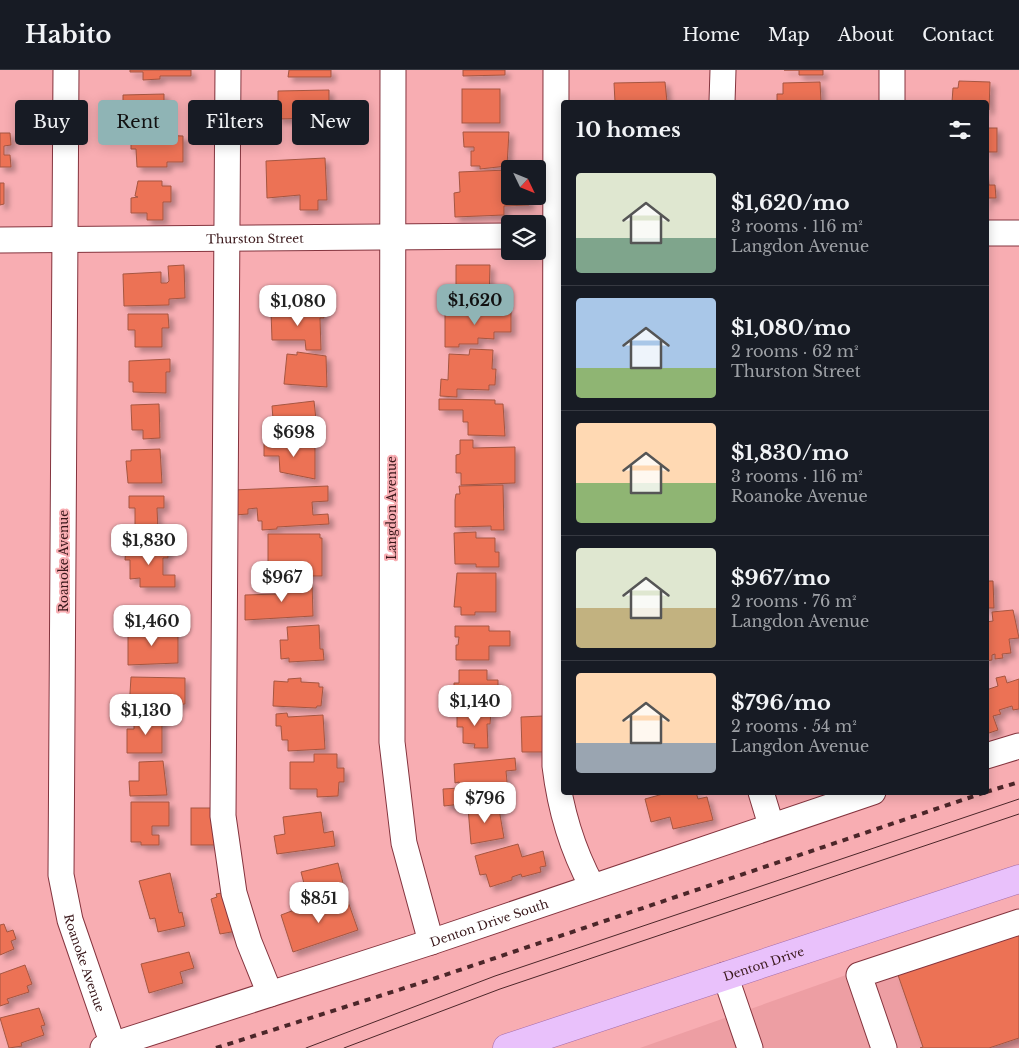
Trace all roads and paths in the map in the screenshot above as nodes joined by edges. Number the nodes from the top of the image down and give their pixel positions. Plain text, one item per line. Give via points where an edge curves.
1 (66, 70) edge
2 (228, 70) edge
3 (393, 70) edge
4 (556, 70) edge
5 (723, 70) edge
6 (892, 70) edge
7 (722, 100) edge
8 (892, 100) edge
9 (989, 233) edge
10 (1019, 233) edge
11 (501, 236) edge
12 (552, 236) edge
13 (393, 237) junction
14 (66, 238) junction
15 (227, 238) junction
16 (0, 240) edge
17 (1019, 746) edge
18 (989, 755) edge
19 (762, 795) edge
20 (864, 795) edge
21 (771, 825) junction
22 (1019, 879) edge
23 (592, 886) junction
24 (1019, 922) edge
25 (431, 942) junction
26 (725, 976) junction
27 (270, 994) junction
28 (108, 1046) edge
29 (507, 1048) edge
30 (750, 1048) edge
31 (884, 1048) edge

1 - 14 street, Roanoke Avenue
2 - 15 street
3 - 13 street, Langdon Avenue
4 - 12 street
5 - 7 street
6 - 8 street
9 - 10 street
11 - 13 street, Thurston Street
12 - 23 street via 555,766 559,797
13 - 15 street, Thurston Street
13 - 25 street, Langdon Avenue via 392,742 404,843
14 - 15 street, Thurston Street
14 - 16 street, Thurston Street
14 - 28 street, Roanoke Avenue via 61,875 70,920
15 - 27 street via 223,816 234,893
17 - 18 street
19 - 21 street
20 - 21 street, Denton Drive South
21 - 23 street, Denton Drive South
22 - 26 main road, Denton Drive
23 - 25 street, Denton Drive South
24 - 31 street via 859,975
25 - 27 street, Denton Drive South
26 - 29 main road, Denton Drive
26 - 30 street
27 - 28 street, Denton Drive South

